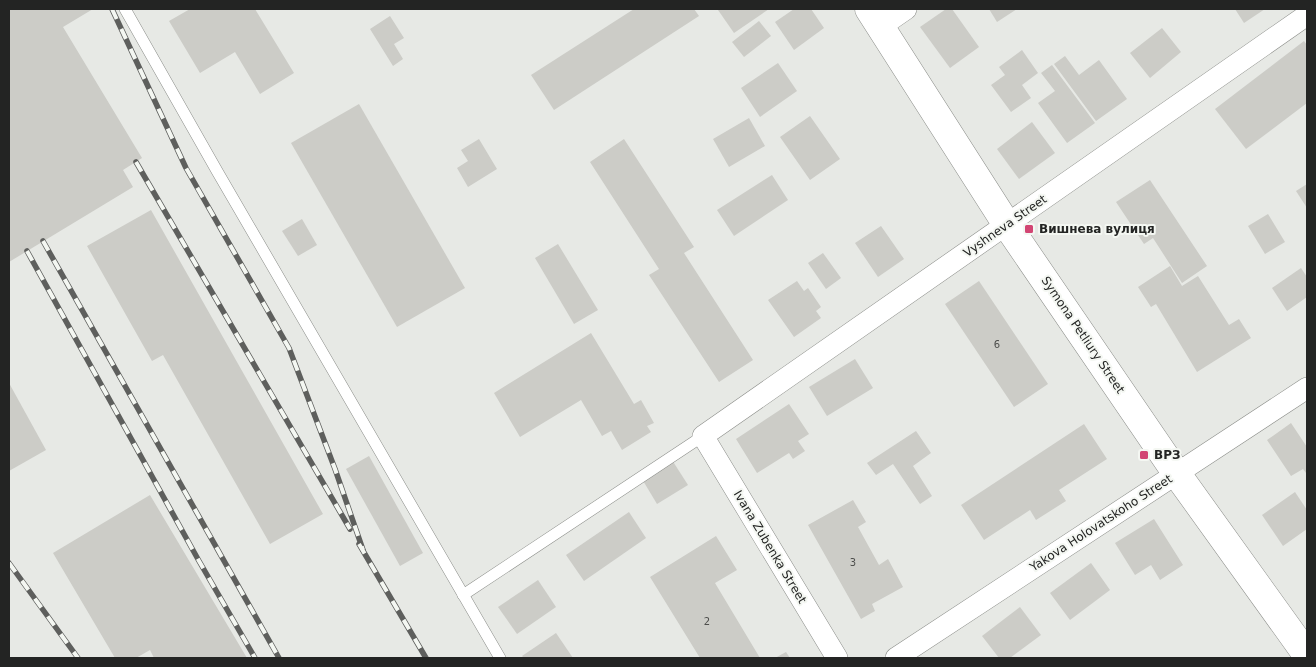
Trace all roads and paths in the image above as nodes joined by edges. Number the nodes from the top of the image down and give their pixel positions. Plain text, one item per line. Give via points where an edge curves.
1 (906, 9) edge
2 (130, 10) edge
3 (1307, 15) edge
4 (875, 18) edge
5 (1007, 225) junction
6 (1307, 388) edge
7 (703, 436) junction
8 (1177, 474) junction
9 (463, 595) junction
10 (1307, 655) edge
11 (500, 658) edge
12 (837, 658) edge
13 (896, 658) edge

1 - 4 street
2 - 9 lane via 217,171
3 - 5 street, Vyshneva Street
4 - 5 main road, Symona Petliury Street
5 - 7 street, Vyshneva Street
5 - 8 main road, Symona Petliury Street
6 - 8 street, Yakova Holovatskoho Street
7 - 9 lane
7 - 12 street, Ivana Zubenka Street
8 - 10 main road, Symona Petliury Street
8 - 13 street, Yakova Holovatskoho Street
9 - 11 lane

